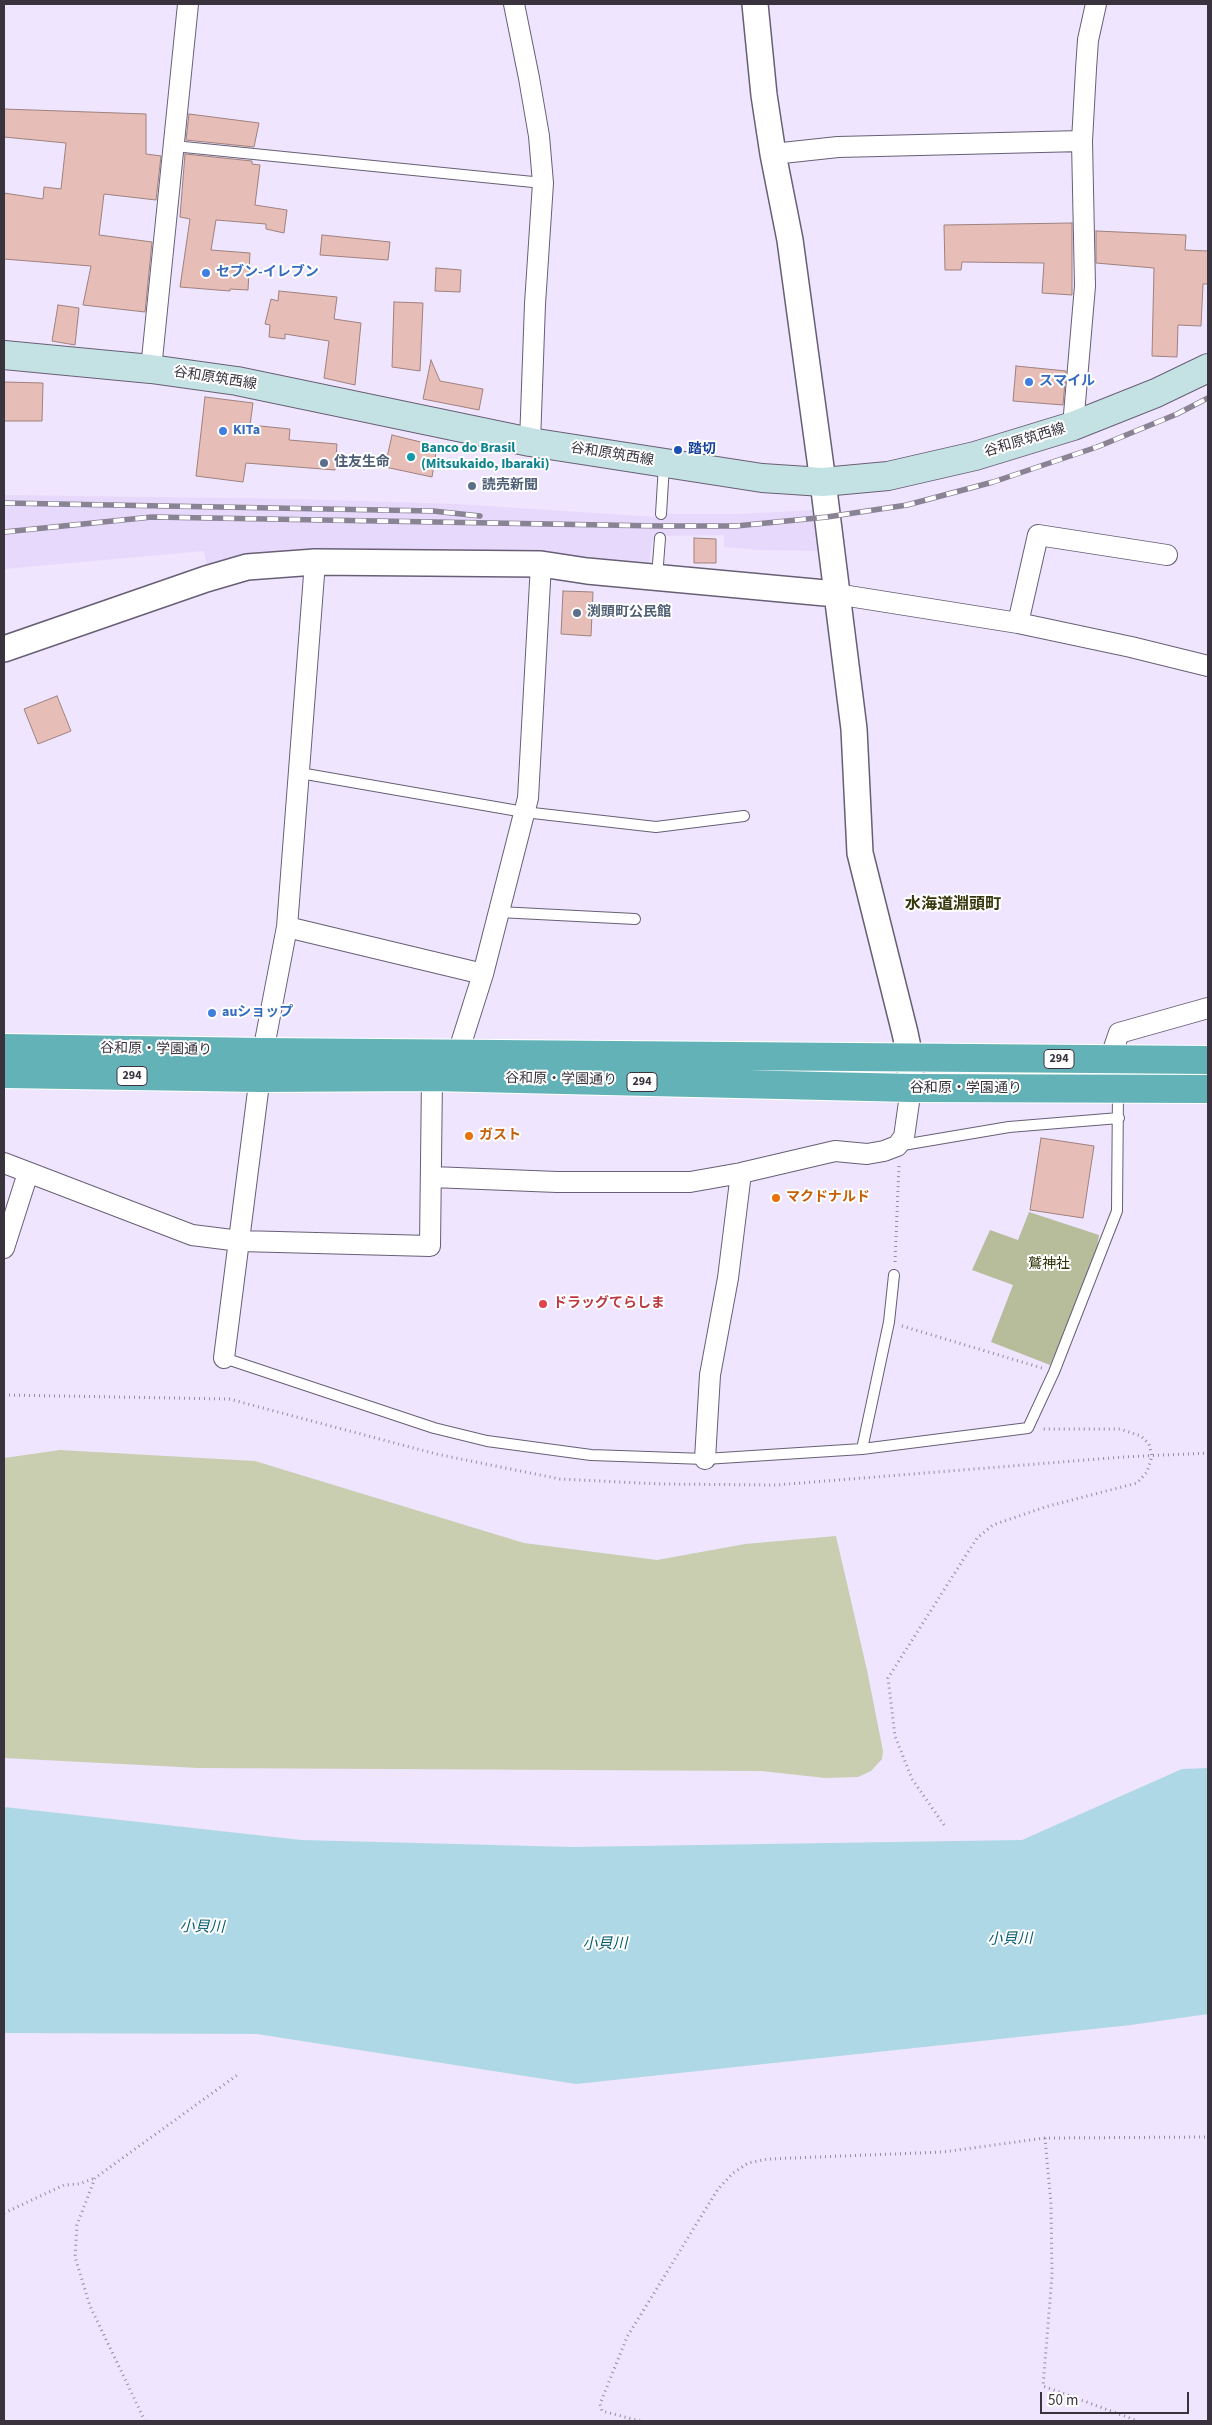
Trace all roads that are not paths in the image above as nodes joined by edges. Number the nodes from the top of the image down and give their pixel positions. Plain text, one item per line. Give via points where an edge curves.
1 (188, 4) edge
2 (514, 4) edge
3 (755, 4) edge
4 (1096, 4) edge
5 (1082, 141) junction
6 (174, 146) junction
7 (772, 154) junction
8 (543, 183) junction
9 (4, 355) edge
10 (1208, 368) edge
11 (150, 369) junction
12 (1073, 426) junction
13 (530, 442) junction
14 (664, 464) junction
15 (823, 482) junction
16 (661, 514) dead end
17 (660, 538) dead end
18 (1167, 555) dead end
19 (316, 562) junction
20 (541, 564) junction
21 (657, 577) junction
22 (836, 594) junction
23 (1018, 623) junction
24 (4, 649) edge
25 (1208, 666) edge
26 (300, 773) junction
27 (524, 812) junction
28 (744, 816) dead end
29 (499, 912) junction
30 (634, 919) dead end
31 (287, 927) junction
32 (482, 974) junction
33 (1208, 1008) edge
34 (4, 1048) edge
35 (458, 1053) junction
36 (910, 1057) junction
37 (1110, 1059) junction
38 (1208, 1060) edge
39 (262, 1065) junction
40 (4, 1074) edge
41 (432, 1078) junction
42 (911, 1088) junction
43 (1118, 1089) junction
44 (1208, 1089) edge
45 (1119, 1118) junction
46 (898, 1155) junction
47 (4, 1163) edge
48 (28, 1173) junction
49 (741, 1173) junction
50 (432, 1177) junction
51 (240, 1241) junction
52 (4, 1248) edge
53 (894, 1275) road end
54 (224, 1358) joint
55 (862, 1449) junction
56 (706, 1459) junction

1 - 6 street
2 - 8 street via 539,136
3 - 7 street
4 - 5 street via 1088,40
5 - 7 street via 838,147
5 - 12 street via 1085,286
6 - 8 lane
6 - 11 street
7 - 15 street via 790,240
8 - 13 street
9 - 11 main road, 谷和原筑西線
10 - 12 main road, 谷和原筑西線
11 - 13 main road, 谷和原筑西線 via 237,381
12 - 15 main road, 谷和原筑西線 via 975,456 888,476
13 - 14 main road, 谷和原筑西線
14 - 15 main road, 谷和原筑西線 via 762,478
14 - 16 lane
15 - 22 street
17 - 21 lane
18 - 23 street via 1038,535
19 - 20 street
19 - 24 street via 239,569
19 - 26 street
20 - 21 street
20 - 27 street via 528,798
21 - 22 street
22 - 23 street
22 - 36 street via 854,729 860,853
23 - 25 street
26 - 27 lane
26 - 31 street
27 - 28 lane via 656,827
27 - 29 street
29 - 30 lane
29 - 32 street
31 - 32 street
31 - 39 street
32 - 35 street
33 - 37 street via 1118,1033
34 - 39 highway, 谷和原・学園通り / 294
35 - 36 highway, 谷和原・学園通り / 294
35 - 39 highway, 谷和原・学園通り / 294
36 - 37 highway, 谷和原・学園通り / 294
36 - 42 street
37 - 38 highway, 谷和原・学園通り / 294
39 - 40 highway, 谷和原・学園通り / 294
39 - 41 highway, 谷和原・学園通り / 294
39 - 51 street
41 - 42 highway, 谷和原・学園通り / 294
41 - 50 street
42 - 43 highway, 谷和原・学園通り / 294
42 - 46 street
43 - 44 highway, 谷和原・学園通り / 294
43 - 45 lane
45 - 46 lane via 1009,1127
45 - 55 lane via 1117,1211 1054,1372 1028,1428
46 - 49 street via 835,1151
47 - 48 street
48 - 51 street via 192,1235
48 - 52 street
49 - 50 street via 690,1182 557,1182
49 - 56 street via 728,1278 710,1374
50 - 51 street via 430,1246
51 - 54 street
53 - 55 lane via 889,1322
54 - 56 lane via 434,1428 487,1441 591,1455
55 - 56 lane

